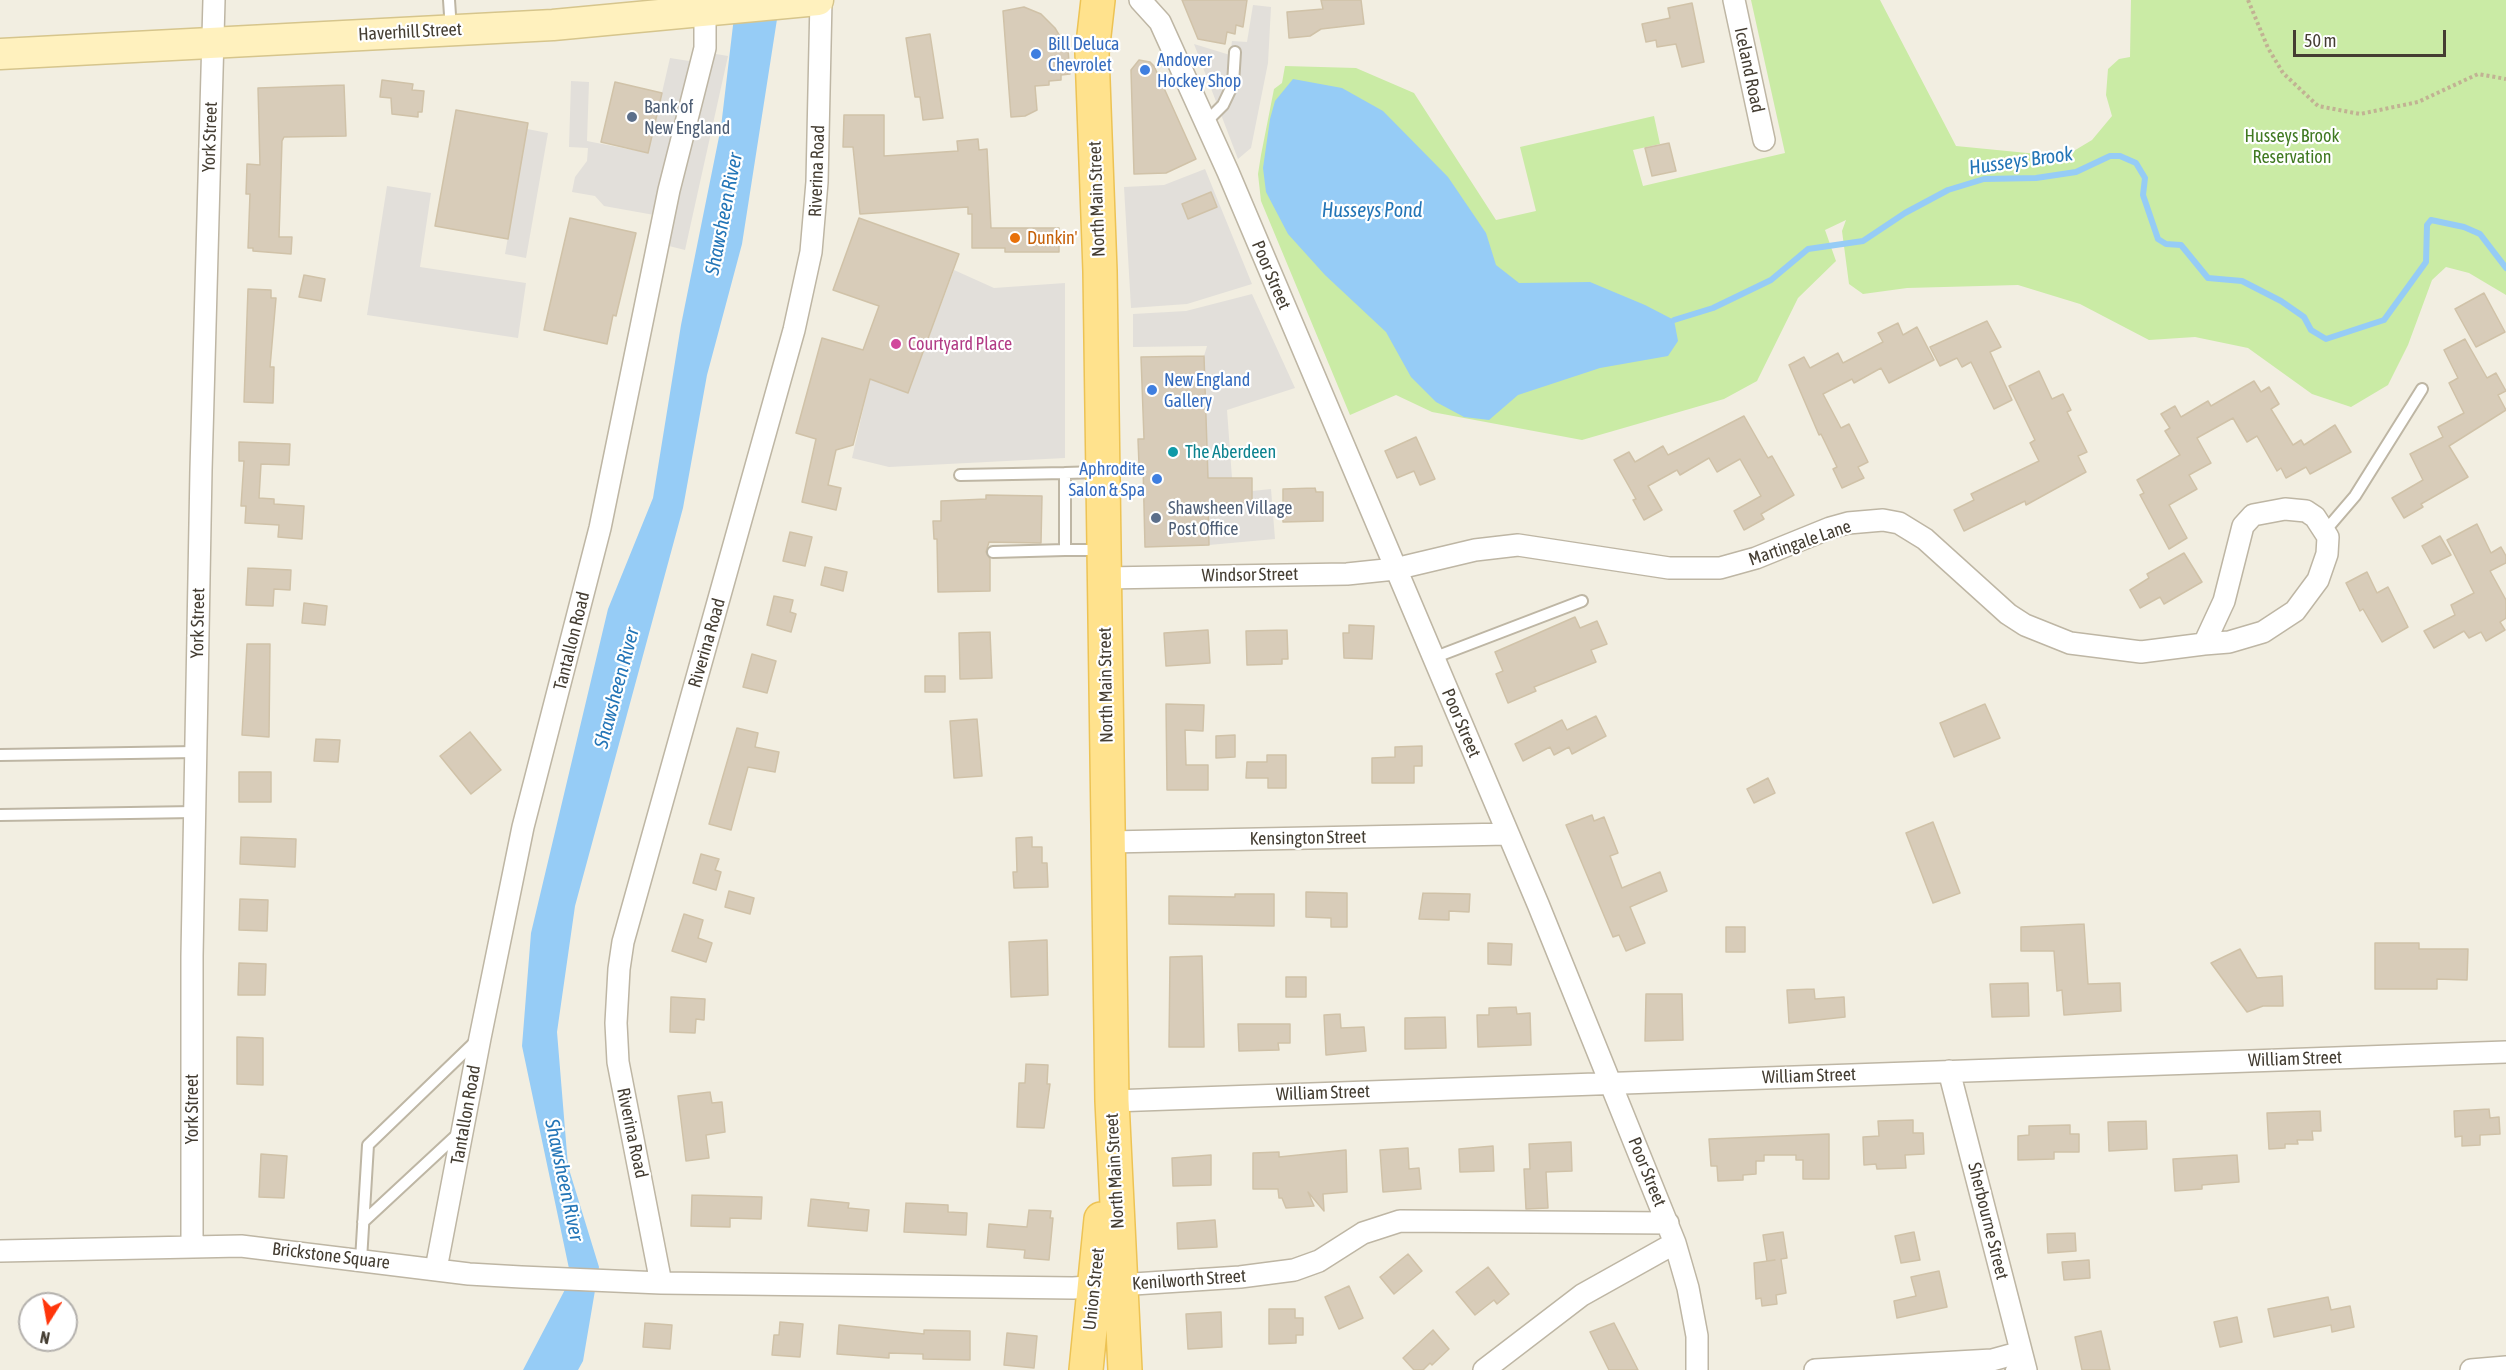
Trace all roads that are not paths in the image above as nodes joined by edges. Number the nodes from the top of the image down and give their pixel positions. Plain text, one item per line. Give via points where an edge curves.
1 (214, 0) edge
2 (449, 0) edge
3 (1098, 0) edge
4 (1140, 0) edge
5 (1734, 0) edge
6 (812, 1) edge
7 (715, 11) junction
8 (451, 30) junction
9 (213, 42) junction
10 (1235, 52) dead end
11 (0, 54) edge
12 (1205, 123) junction
13 (1764, 140) dead end
14 (2422, 389) dead end
15 (1102, 472) junction
16 (1065, 473) junction
17 (960, 475) dead end
18 (2325, 531) junction
19 (1065, 550) junction
20 (993, 552) dead end
21 (1104, 564) junction
22 (1395, 569) junction
23 (1582, 601) dead end
24 (2204, 644) junction
25 (1433, 658) junction
26 (196, 752) junction
27 (0, 755) edge
28 (195, 812) junction
29 (0, 815) edge
30 (1508, 834) junction
31 (1109, 843) junction
32 (480, 1038) junction
33 (2506, 1052) edge
34 (1949, 1071) junction
35 (1612, 1083) junction
36 (1112, 1101) junction
37 (464, 1128) junction
38 (363, 1222) junction
39 (1671, 1233) junction
40 (192, 1247) junction
41 (0, 1251) edge
42 (361, 1260) junction
43 (436, 1269) junction
44 (661, 1283) junction
45 (1107, 1286) junction
46 (2024, 1361) edge
47 (2506, 1367) edge
48 (1086, 1370) edge
49 (1125, 1370) edge
50 (1484, 1370) edge
51 (1697, 1370) edge
52 (1815, 1370) edge
53 (2011, 1370) edge
54 (2471, 1370) edge

1 - 9 street, York Street
2 - 8 lane
3 - 15 main road, North Main Street via 1092,53
4 - 12 street, Poor Street via 1160,22
5 - 13 street, Iceland Road
6 - 7 main road, Haverhill Street
6 - 44 street, Riverina Road via 815,217 809,263 794,330 622,942 616,1023 618,1062
7 - 8 main road, Haverhill Street
7 - 32 street, Tantallon Road via 669,190 600,528 524,827
8 - 9 main road, Haverhill Street
9 - 11 main road, Haverhill Street
9 - 26 street, York Street
10 - 12 lane via 1233,84 1223,105
12 - 22 street, Poor Street
14 - 18 lane via 2355,496
15 - 16 lane
15 - 21 main road, North Main Street
16 - 17 lane
16 - 19 lane
18 - 24 street, Martingale Lane via 2325,562 2318,580 2295,611 2263,632 2229,642
18 - 24 street via 2315,517 2298,509 2262,512 2248,520 2224,601
19 - 20 lane
19 - 21 lane
21 - 22 street, Windsor Street via 1347,574
21 - 31 main road, North Main Street
22 - 24 street, Martingale Lane via 1475,550 1518,545 1669,568 1720,568 1830,528 1883,520 1899,523 1925,538 2008,614 2047,636 2092,647 2141,652
22 - 25 street, Poor Street
23 - 25 lane
25 - 30 street, Poor Street
26 - 27 lane
26 - 28 street, York Street
28 - 29 lane
28 - 40 street, York Street
30 - 31 street, Kensington Street
30 - 35 street, Poor Street
31 - 36 main road, North Main Street
32 - 37 street, Tantallon Road
32 - 38 lane via 368,1145
33 - 34 street, William Street
34 - 35 street, William Street
34 - 46 street, Sherbourne Street
35 - 36 street, William Street
35 - 39 street, Poor Street
36 - 45 main road, Union Street
37 - 38 lane
37 - 43 street, Tantallon Road
38 - 42 lane
39 - 45 street, Kenilworth Street via 1400,1221 1363,1233 1320,1261 1293,1270
39 - 50 street via 1582,1294
39 - 51 street, Poor Street via 1688,1288 1697,1336
40 - 41 street, Brickstone Square
40 - 42 street, Brickstone Square via 241,1246
42 - 43 street, Brickstone Square
43 - 44 street, Brickstone Square
44 - 45 street, Kenilworth Street
45 - 48 main road, Union Street
45 - 49 main road
46 - 52 street
46 - 53 lane
47 - 54 street

